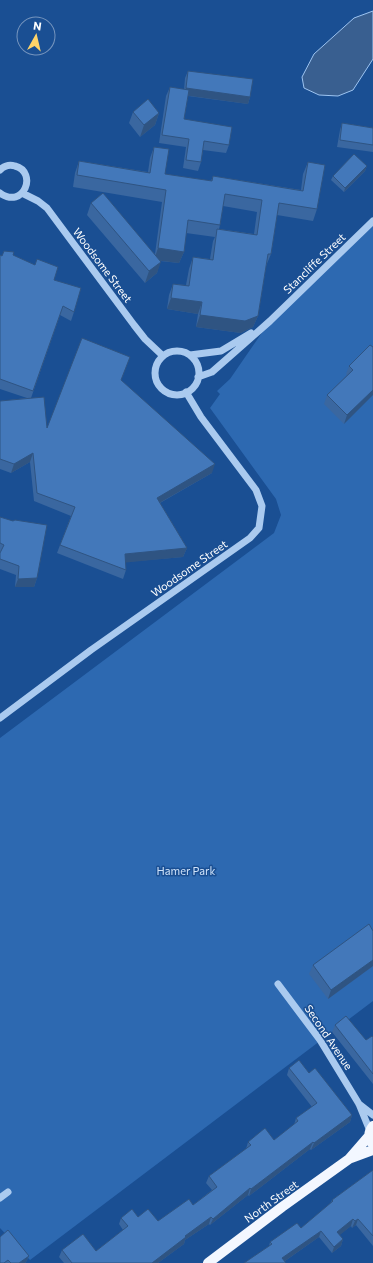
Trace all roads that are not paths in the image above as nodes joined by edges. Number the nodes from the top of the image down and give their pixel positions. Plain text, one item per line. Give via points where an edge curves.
1 (0, 170) edge
2 (0, 193) edge
3 (22, 193) junction
4 (373, 221) edge
5 (270, 321) junction
6 (190, 355) junction
7 (162, 356) junction
8 (198, 377) junction
9 (186, 392) junction
10 (0, 718) edge
11 (278, 984) dead end
12 (359, 1104) junction
13 (373, 1115) edge
14 (371, 1135) edge
15 (373, 1150) edge
16 (349, 1159) junction
17 (8, 1192) dead end
18 (0, 1198) edge
19 (208, 1263) edge

1 - 3 street via 10,165 26,174 27,184
2 - 3 street via 9,198
3 - 7 street, Woodsome Street via 47,208 134,325
4 - 5 street, Stancliffe Street
5 - 6 street, Stancliffe Street via 221,351
5 - 8 street, Stancliffe Street via 212,372
6 - 7 street, Stancliffe Street via 174,351
6 - 8 street via 198,367
7 - 9 street via 158,361 155,375 161,387 173,394
8 - 9 street, Stancliffe Street via 195,385
9 - 10 street, Woodsome Street via 201,417 256,490 262,506 259,528 250,538 91,650
11 - 12 street, Second Avenue via 320,1040
12 - 13 street, Second Avenue
12 - 14 street, Second Avenue
14 - 16 main road, North Street
15 - 16 main road, North Street
16 - 19 main road, North Street
17 - 18 street

